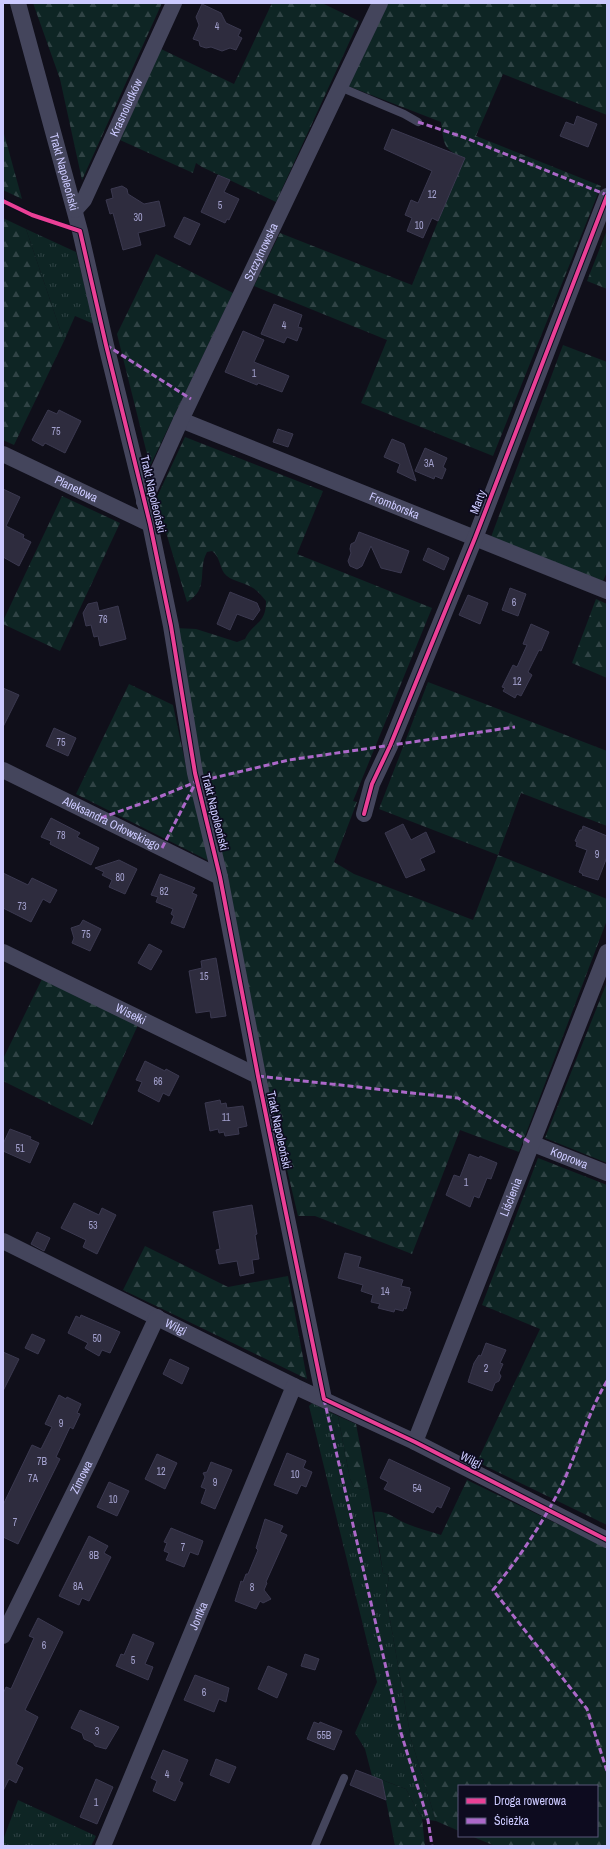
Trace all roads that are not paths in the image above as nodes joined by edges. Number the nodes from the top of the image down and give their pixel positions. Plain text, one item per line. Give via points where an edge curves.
1 (18, 3) edge
2 (174, 3) edge
3 (380, 3) edge
4 (340, 87) junction
5 (418, 122) dead end
6 (607, 196) edge
7 (74, 210) junction
8 (181, 420) junction
9 (3, 454) edge
10 (144, 502) junction
11 (150, 524) junction
12 (475, 538) junction
13 (607, 591) edge
14 (3, 770) edge
15 (364, 814) dead end
16 (220, 877) junction
17 (3, 952) edge
18 (607, 952) edge
19 (258, 1076) junction
20 (531, 1143) junction
21 (607, 1173) edge
22 (3, 1241) edge
23 (157, 1317) junction
24 (294, 1386) junction
25 (324, 1399) junction
26 (415, 1442) junction
27 (607, 1540) edge
28 (3, 1636) edge
29 (344, 1778) dead end
30 (103, 1846) edge
31 (315, 1846) edge

1 - 7 street, Trakt Napoleoński
2 - 7 street, Krasnoludków via 84,200
3 - 4 street, Szczytnowska
4 - 5 lane
4 - 8 street, Szczytnowska
6 - 12 street, Marty
7 - 10 street, Trakt Napoleoński
8 - 10 street, Szczytnowska
8 - 12 street, Fromborska
9 - 11 street, Planetowa
10 - 11 street, Trakt Napoleoński
11 - 16 street, Trakt Napoleoński via 171,626 195,777
12 - 13 street, Fromborska
12 - 15 street, Marty via 372,784
14 - 16 street, Aleksandra Orłowskiego
16 - 19 street, Trakt Napoleoński
17 - 19 street, Wisełki
18 - 20 street, Liścienia
19 - 25 street, Trakt Napoleoński
20 - 21 street, Koprowa
20 - 26 street, Liścienia
22 - 23 street, Wilgi
23 - 24 street, Wilgi
23 - 28 street, Zimowa
24 - 25 street, Wilgi
24 - 30 street, Jontka
25 - 26 street, Wilgi
26 - 27 street, Wilgi
29 - 31 lane

